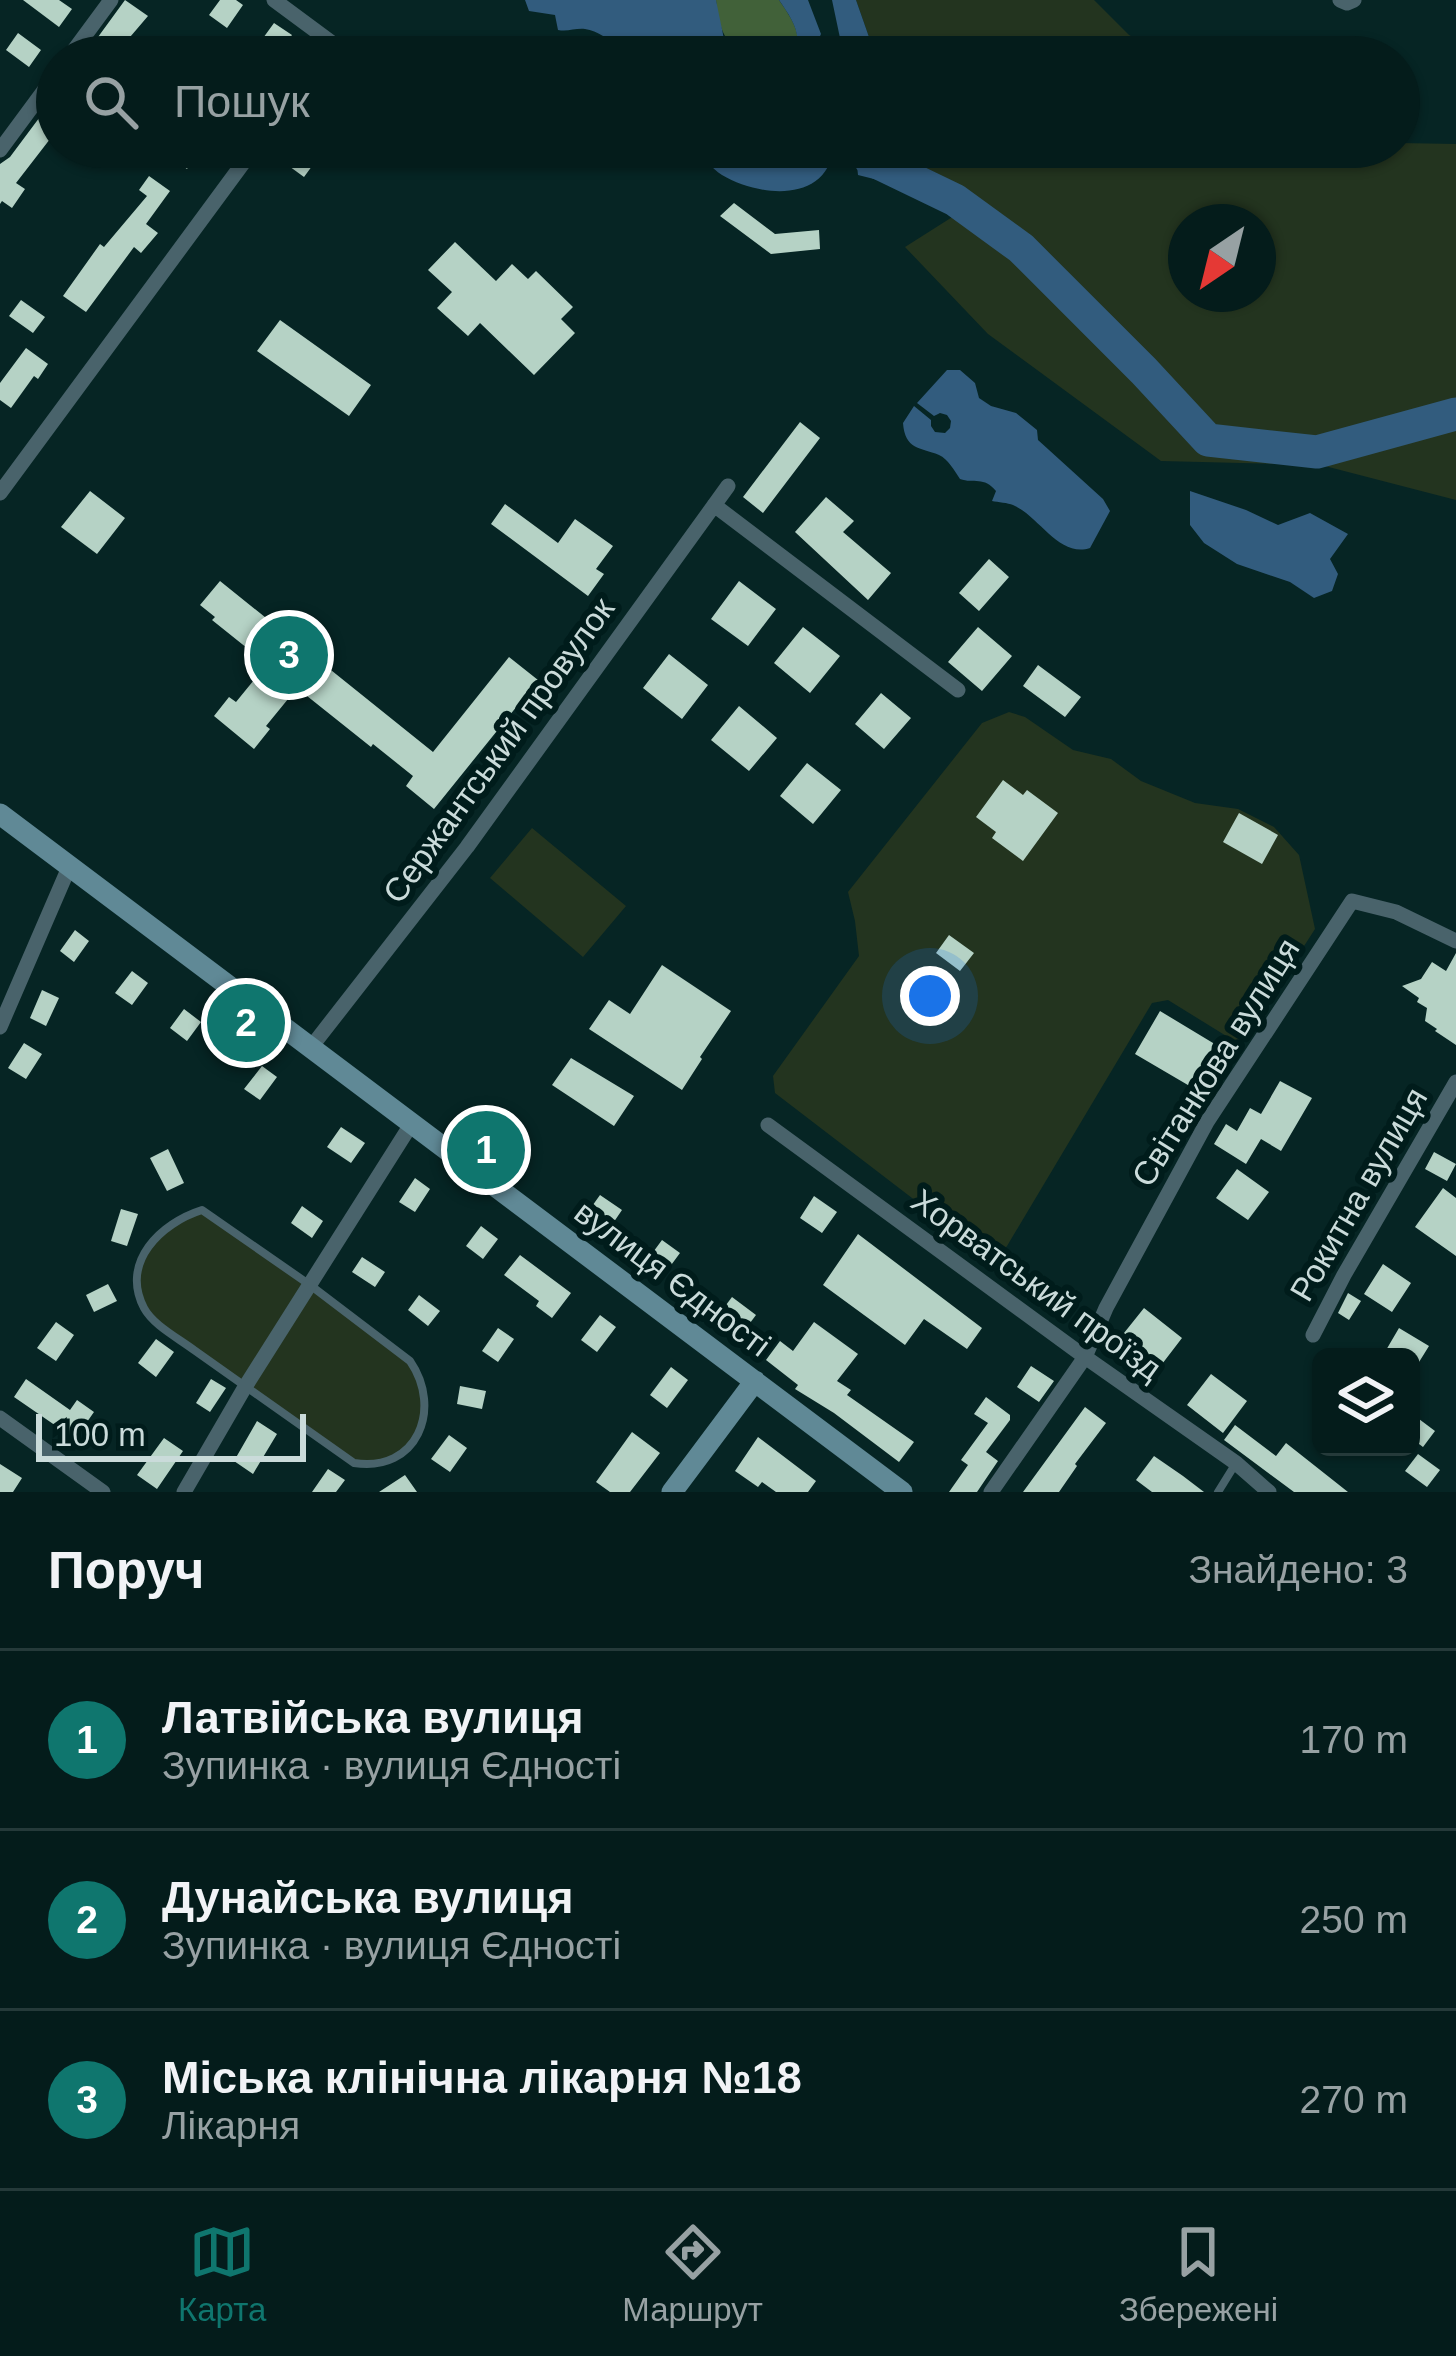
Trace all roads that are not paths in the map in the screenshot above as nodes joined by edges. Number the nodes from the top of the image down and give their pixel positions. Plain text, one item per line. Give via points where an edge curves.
1 (111, 0) edge
2 (274, 0) edge
3 (1340, 0) edge
4 (1354, 0) edge
5 (84, 36) edge
6 (324, 36) edge
7 (36, 101) edge
8 (0, 150) edge
9 (240, 168) edge
10 (728, 486) dead end
11 (0, 494) edge
12 (714, 505) junction
13 (958, 690) dead end
14 (0, 814) edge
15 (70, 865) junction
16 (1456, 941) edge
17 (0, 1027) edge
18 (312, 1046) junction
19 (1456, 1082) edge
20 (412, 1123) junction
21 (768, 1125) dead end
22 (310, 1285) junction
23 (1313, 1335) dead end
24 (1085, 1357) junction
25 (755, 1381) junction
26 (245, 1387) junction
27 (0, 1418) edge
28 (1236, 1463) junction
29 (103, 1492) edge
30 (184, 1492) edge
31 (672, 1492) edge
32 (902, 1492) edge
33 (991, 1492) edge
34 (1218, 1492) edge
35 (1269, 1492) edge

1 - 5 street
2 - 6 street
3 - 4 street
7 - 8 street
9 - 11 street
10 - 12 street, Сержантський провулок
12 - 13 street
12 - 18 street, Сержантський провулок
14 - 15 main road, вулиця Єдності
15 - 17 street
15 - 18 main road, вулиця Єдності
16 - 24 street, Світанкова вулиця via 1352,901 1207,1122
18 - 20 main road, вулиця Єдності
19 - 23 street, Рокитна вулиця
20 - 22 street
20 - 25 main road, вулиця Єдності
21 - 24 street, Хорватський проїзд
22 - 26 street
22 - 26 lane via 202,1210 161,1230 147,1248 139,1292 145,1312
22 - 26 lane via 397,1349 419,1375 426,1408 415,1439 389,1461 354,1463
24 - 28 street, Хорватський проїзд
24 - 33 street
25 - 31 main road
25 - 32 main road, вулиця Єдності
26 - 30 street
27 - 29 street
28 - 34 lane
28 - 35 street, Хорватський проїзд

